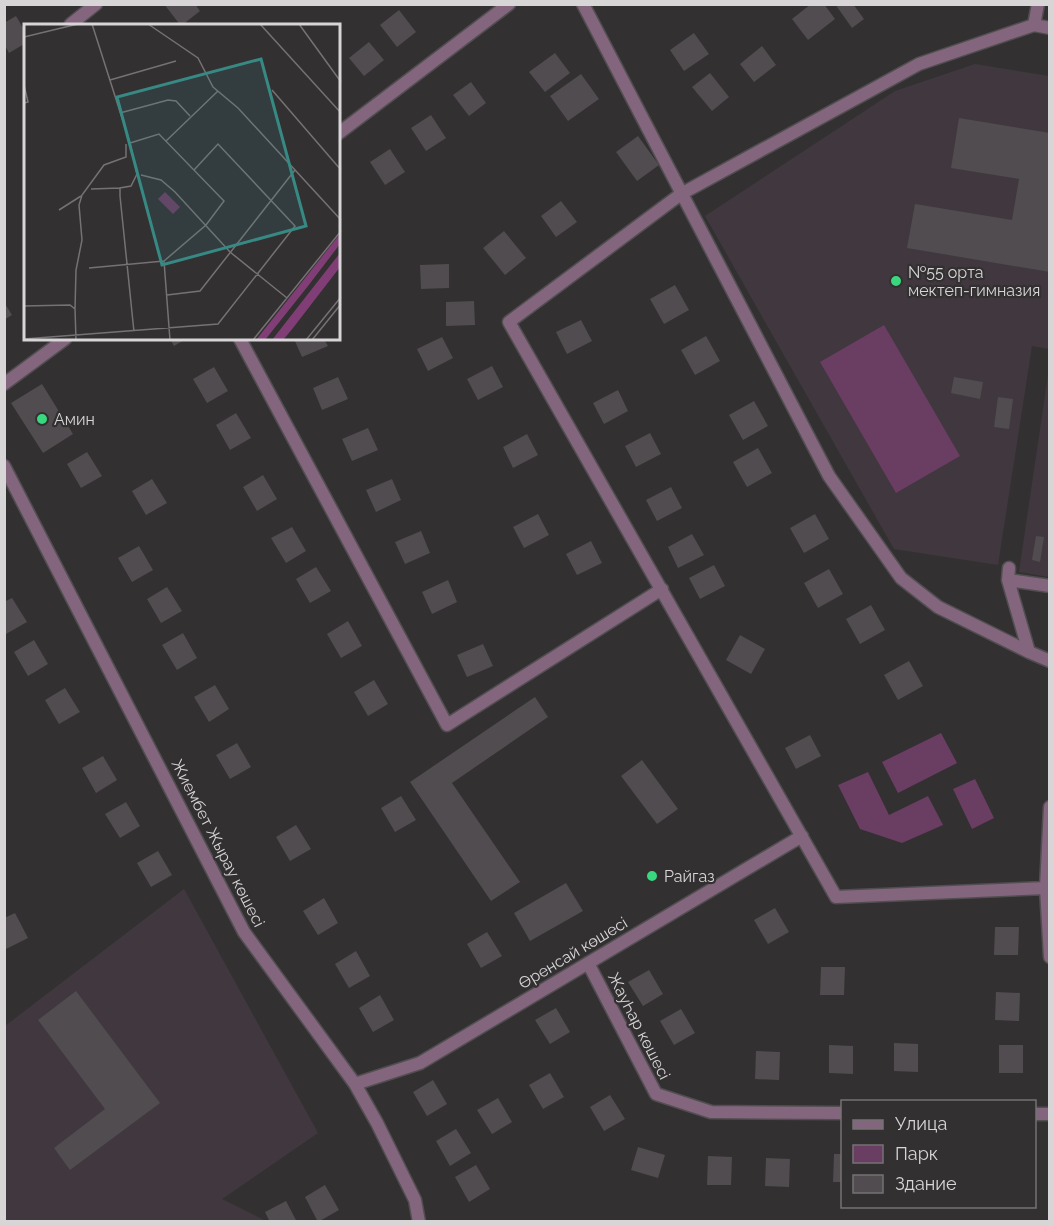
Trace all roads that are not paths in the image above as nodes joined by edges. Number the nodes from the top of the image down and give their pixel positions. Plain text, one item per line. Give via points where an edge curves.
1 (96, 4) edge
2 (509, 4) edge
3 (584, 4) edge
4 (1038, 4) edge
5 (72, 24) edge
6 (1035, 25) junction
7 (1050, 28) edge
8 (340, 132) edge
9 (681, 194) junction
10 (64, 340) edge
11 (241, 340) edge
12 (4, 384) edge
13 (4, 466) edge
14 (1050, 586) edge
15 (662, 589) junction
16 (1029, 652) junction
17 (1050, 661) edge
18 (1050, 807) edge
19 (802, 836) junction
20 (1046, 888) junction
21 (1050, 957) edge
22 (588, 963) junction
23 (355, 1084) junction
24 (841, 1113) edge
25 (419, 1221) edge

1 - 5 street
2 - 8 street
3 - 9 street
4 - 6 street
6 - 7 street
6 - 9 street via 919,64
9 - 15 street via 509,322
9 - 16 street via 829,476 901,578 938,607
10 - 12 street
11 - 15 street via 447,725
13 - 23 street, Жиембет Жырау көшесі via 244,932
14 - 16 street via 1008,574
15 - 19 street
16 - 17 street
18 - 20 street
19 - 20 street via 836,897
19 - 22 street, Өренсай көшесі
20 - 21 street
22 - 23 street, Өренсай көшесі via 420,1064
22 - 24 street, ЖауҺар көшесі via 656,1094 711,1112
23 - 25 street, Жиембет Жырау көшесі via 415,1200

